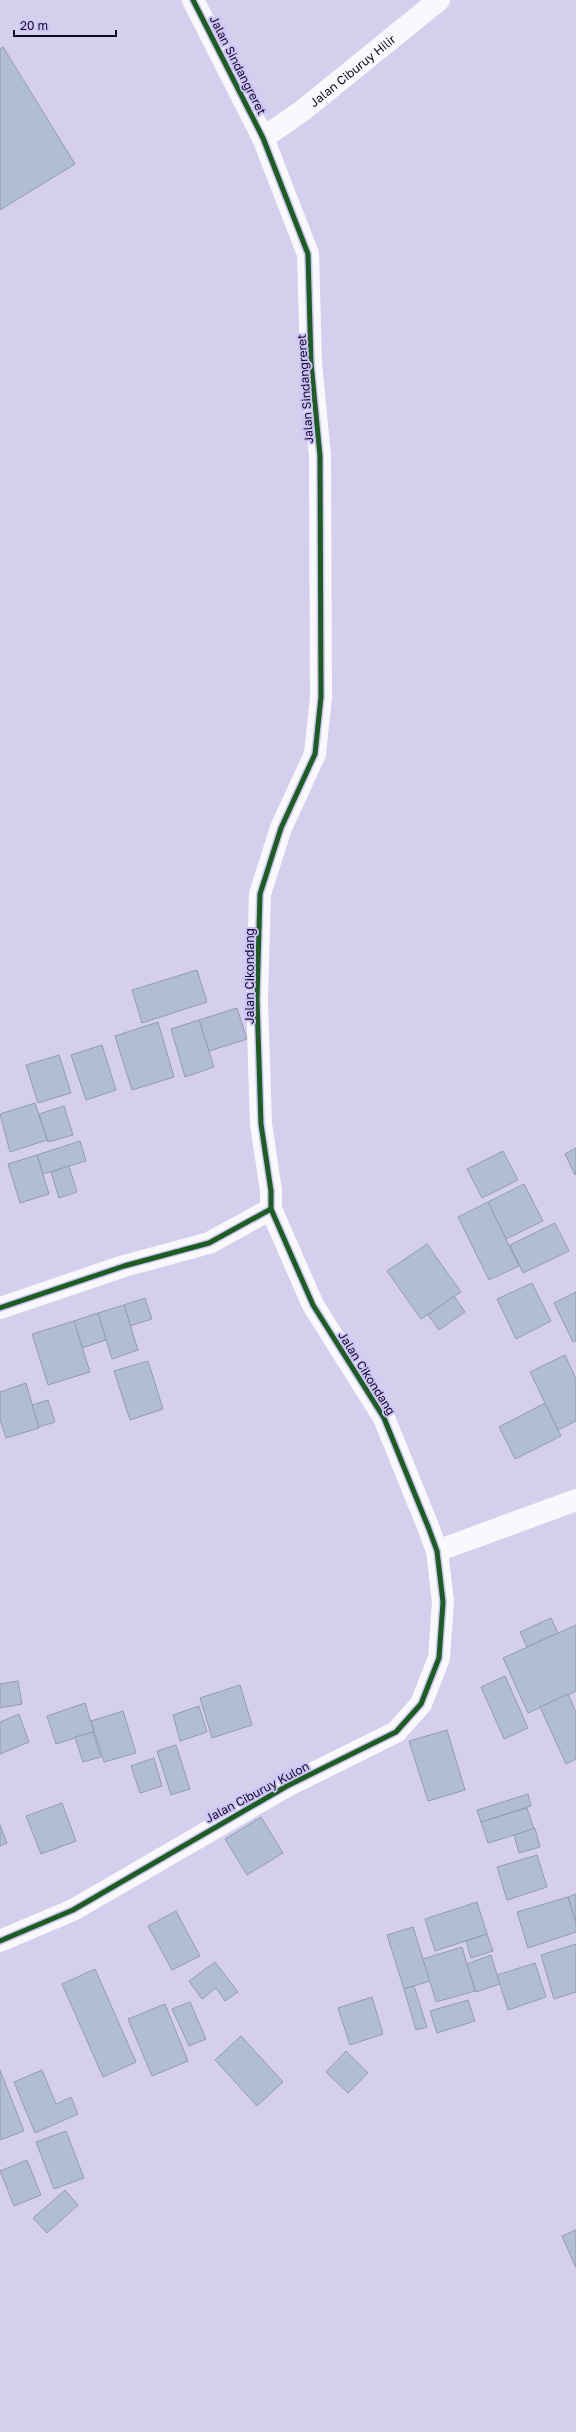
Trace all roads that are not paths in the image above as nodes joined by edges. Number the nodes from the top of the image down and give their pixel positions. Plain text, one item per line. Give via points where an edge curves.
1 (193, 0) edge
2 (439, 0) edge
3 (263, 138) junction
4 (315, 754) joint
5 (270, 1209) junction
6 (0, 1308) edge
7 (576, 1500) edge
8 (437, 1551) junction
9 (0, 1941) edge

1 - 3 street, Jalan Sindangreret
2 - 3 street, Jalan Ciburuy Hilir via 308,106
3 - 4 street, Jalan Sindangreret via 308,254 311,363 320,456 321,697
4 - 5 street, Jalan Cikondang via 281,828 260,894 257,1000 261,1124 271,1191
5 - 6 street via 209,1243 124,1266
5 - 8 street, Jalan Cikondang via 313,1305 384,1418
7 - 8 street
8 - 9 street, Jalan Ciburuy Kulon via 443,1602 439,1658 421,1704 396,1732 287,1786 73,1910

